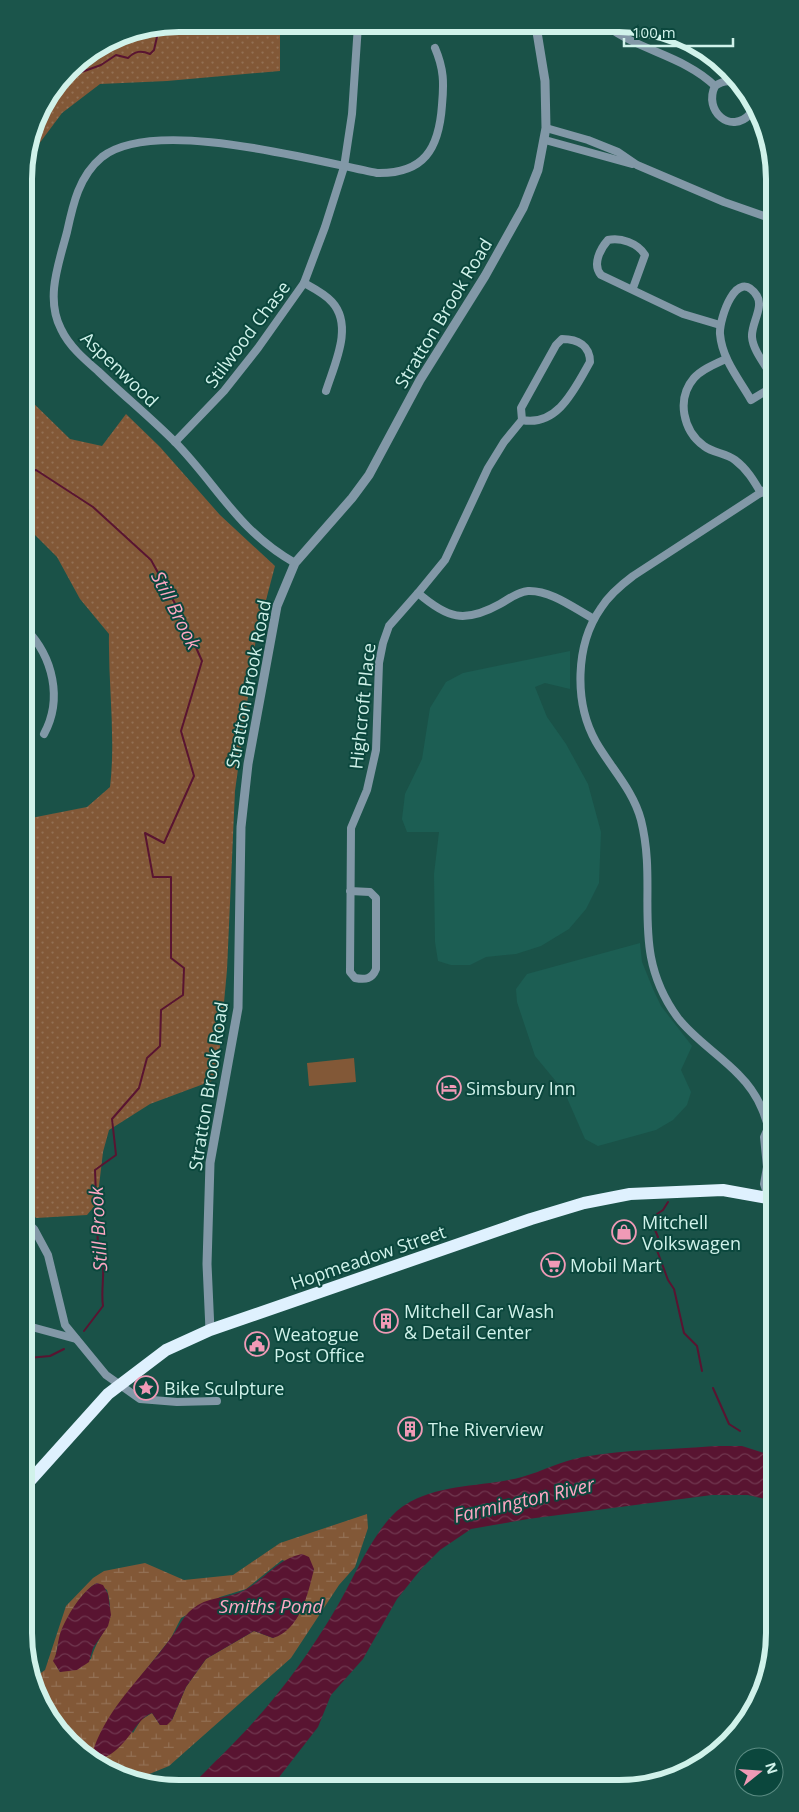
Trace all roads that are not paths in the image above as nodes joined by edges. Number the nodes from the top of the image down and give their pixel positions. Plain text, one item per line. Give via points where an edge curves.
1 (358, 32) edge
2 (537, 32) edge
3 (617, 32) edge
4 (435, 48) dead end
5 (729, 81) edge
6 (714, 86) junction
7 (750, 113) edge
8 (546, 128) junction
9 (545, 140) junction
10 (636, 165) junction
11 (344, 167) junction
12 (766, 217) edge
13 (304, 283) junction
14 (633, 288) junction
15 (720, 325) junction
16 (726, 359) junction
17 (766, 366) edge
18 (326, 391) dead end
19 (766, 391) edge
20 (522, 420) junction
21 (175, 442) junction
22 (766, 490) edge
23 (761, 493) junction
24 (295, 563) junction
25 (418, 592) junction
26 (594, 619) junction
27 (33, 639) edge
28 (44, 734) dead end
29 (350, 891) junction
30 (766, 1118) edge
31 (766, 1135) edge
32 (766, 1157) edge
33 (766, 1173) edge
34 (766, 1187) edge
35 (766, 1195) edge
36 (32, 1227) edge
37 (32, 1327) edge
38 (210, 1330) junction
39 (76, 1339) junction
40 (118, 1385) junction
41 (217, 1401) dead end
42 (32, 1478) edge

1 - 11 street, Stilwood Chase via 352,114
2 - 8 street, Stratton Brook Road via 545,81
3 - 6 street via 674,58
4 - 11 street, Aspenwood via 443,68 442,101 440,130 431,151 413,167 392,174
5 - 6 street
6 - 7 street via 710,97 717,114 727,120 738,121
8 - 9 street, Stratton Brook Road
8 - 10 street via 618,152
9 - 10 street
9 - 24 street, Stratton Brook Road via 538,170 510,233 420,380 369,475
10 - 12 street
11 - 13 street, Stilwood Chase
11 - 21 street, Aspenwood via 248,146 164,141 136,144 103,156 79,186 53,292 57,321 78,353
13 - 18 street via 332,301 338,310 342,341
13 - 21 street, Stilwood Chase via 224,391
14 - 14 street via 596,270 596,263 608,240 620,239 645,254
14 - 15 street via 683,314
15 - 16 street
15 - 17 street via 732,292 747,288 756,294 759,300 752,338
16 - 19 street via 752,400
16 - 23 street via 700,372 692,380 684,401 687,426 705,447 734,458
20 - 20 street, Highcroft Place via 521,408 556,345 562,339 569,339 586,347 590,362 564,406 544,418 532,422
20 - 25 street, Highcroft Place via 484,475 445,560
21 - 24 street, Aspenwood via 252,533
22 - 23 street
23 - 26 street via 632,576 600,608
24 - 38 street, Stratton Brook Road via 277,606 248,764 241,826 238,1008 210,1163 207,1264
25 - 26 street via 438,610 462,617 479,614 519,594 539,592
25 - 29 street, Highcroft Place via 389,626 382,643 376,750 367,790 351,828
26 - 30 street via 581,661 582,697 595,740 628,791 641,822 648,951 660,989 679,1019 740,1076
27 - 28 street via 46,658 54,686 52,720
29 - 29 street, Highcroft Place via 350,972 355,978 369,979 376,969 376,898 370,892
31 - 32 street
33 - 34 street
35 - 38 highway, Hopmeadow Street via 706,1190 630,1194 584,1203
36 - 39 street via 48,1255 65,1325
37 - 39 street
38 - 40 highway, Hopmeadow Street via 166,1350
39 - 40 street
40 - 41 street via 140,1399 151,1401
40 - 42 highway, Hopmeadow Street via 93,1408

